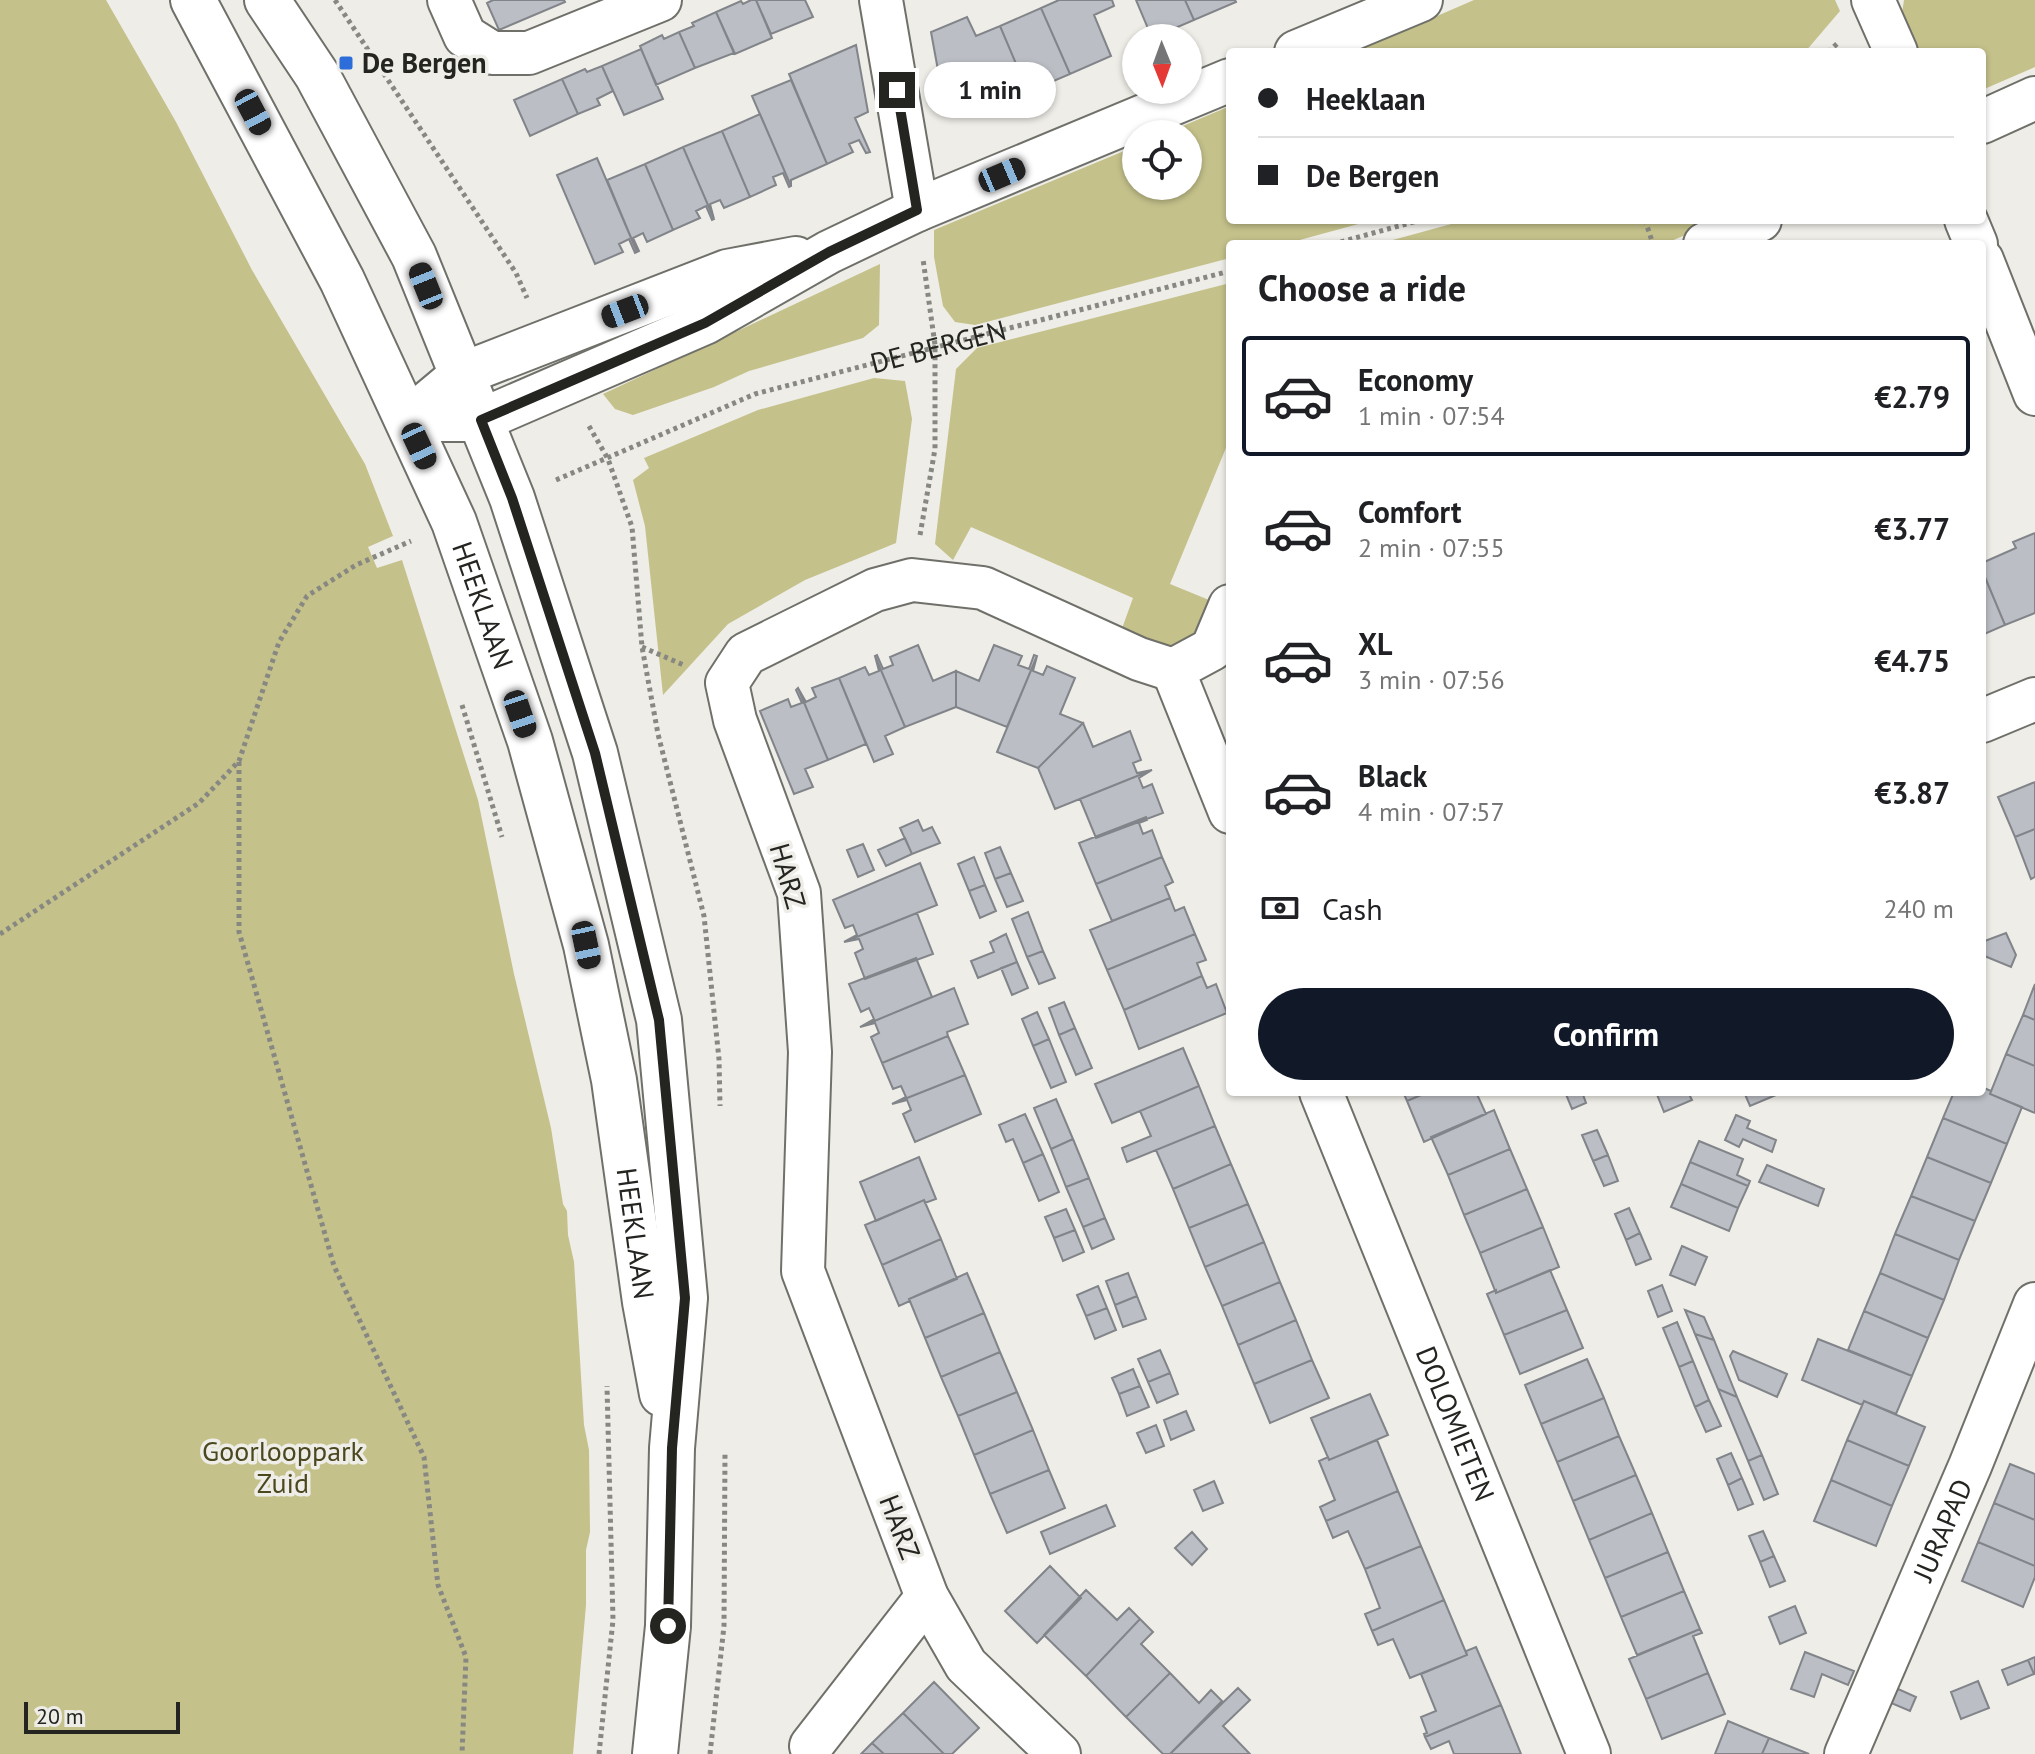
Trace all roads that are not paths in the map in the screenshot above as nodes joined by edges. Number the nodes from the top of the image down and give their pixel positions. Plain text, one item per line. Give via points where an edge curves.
1 (193, 0) edge
2 (267, 0) edge
3 (449, 0) edge
4 (660, 0) edge
5 (881, 0) edge
6 (1421, 0) edge
7 (1873, 0) edge
8 (1306, 48) edge
9 (1894, 48) edge
10 (1226, 82) edge
11 (2035, 98) edge
12 (1986, 120) edge
13 (917, 210) junction
14 (1751, 224) edge
15 (1714, 240) edge
16 (829, 252) junction
17 (1986, 270) edge
18 (462, 374) junction
19 (2035, 394) edge
20 (407, 420) junction
21 (481, 420) junction
22 (1226, 616) edge
23 (1173, 670) junction
24 (2035, 699) edge
25 (1986, 719) edge
26 (1226, 802) edge
27 (1323, 1096) edge
28 (2035, 1304) edge
29 (672, 1448) junction
30 (927, 1597) junction
31 (811, 1746) dead end
32 (655, 1754) edge
33 (1059, 1754) edge
34 (1589, 1754) edge
35 (1846, 1754) edge

1 - 20 main road, HEEKLAAN via 342,280
2 - 18 main road, HEEKLAAN via 317,75 414,256
3 - 4 street via 465,36 492,53 529,53
5 - 13 street
6 - 8 street
7 - 9 street
10 - 13 street
11 - 12 street
13 - 16 street
14 - 15 street
16 - 18 street via 727,271
16 - 21 street via 705,323
17 - 19 street
18 - 20 street
18 - 21 main road, HEEKLAAN
20 - 21 street
20 - 29 main road, HEEKLAAN via 454,522 530,741 586,945 614,1080
21 - 29 main road, HEEKLAAN via 512,498 595,753 659,1020 685,1298
22 - 23 street via 1212,649
23 - 26 street
23 - 30 street, HARZ via 983,588 912,580 875,590 746,654 727,683 735,720 799,893 810,1052 803,1271
24 - 25 street
27 - 34 street, DOLOMIETEN
28 - 35 street, JURAPAD
29 - 32 main road, HEEKLAAN via 668,1626
30 - 31 street, HARZ
30 - 33 street, HARZ via 966,1665

